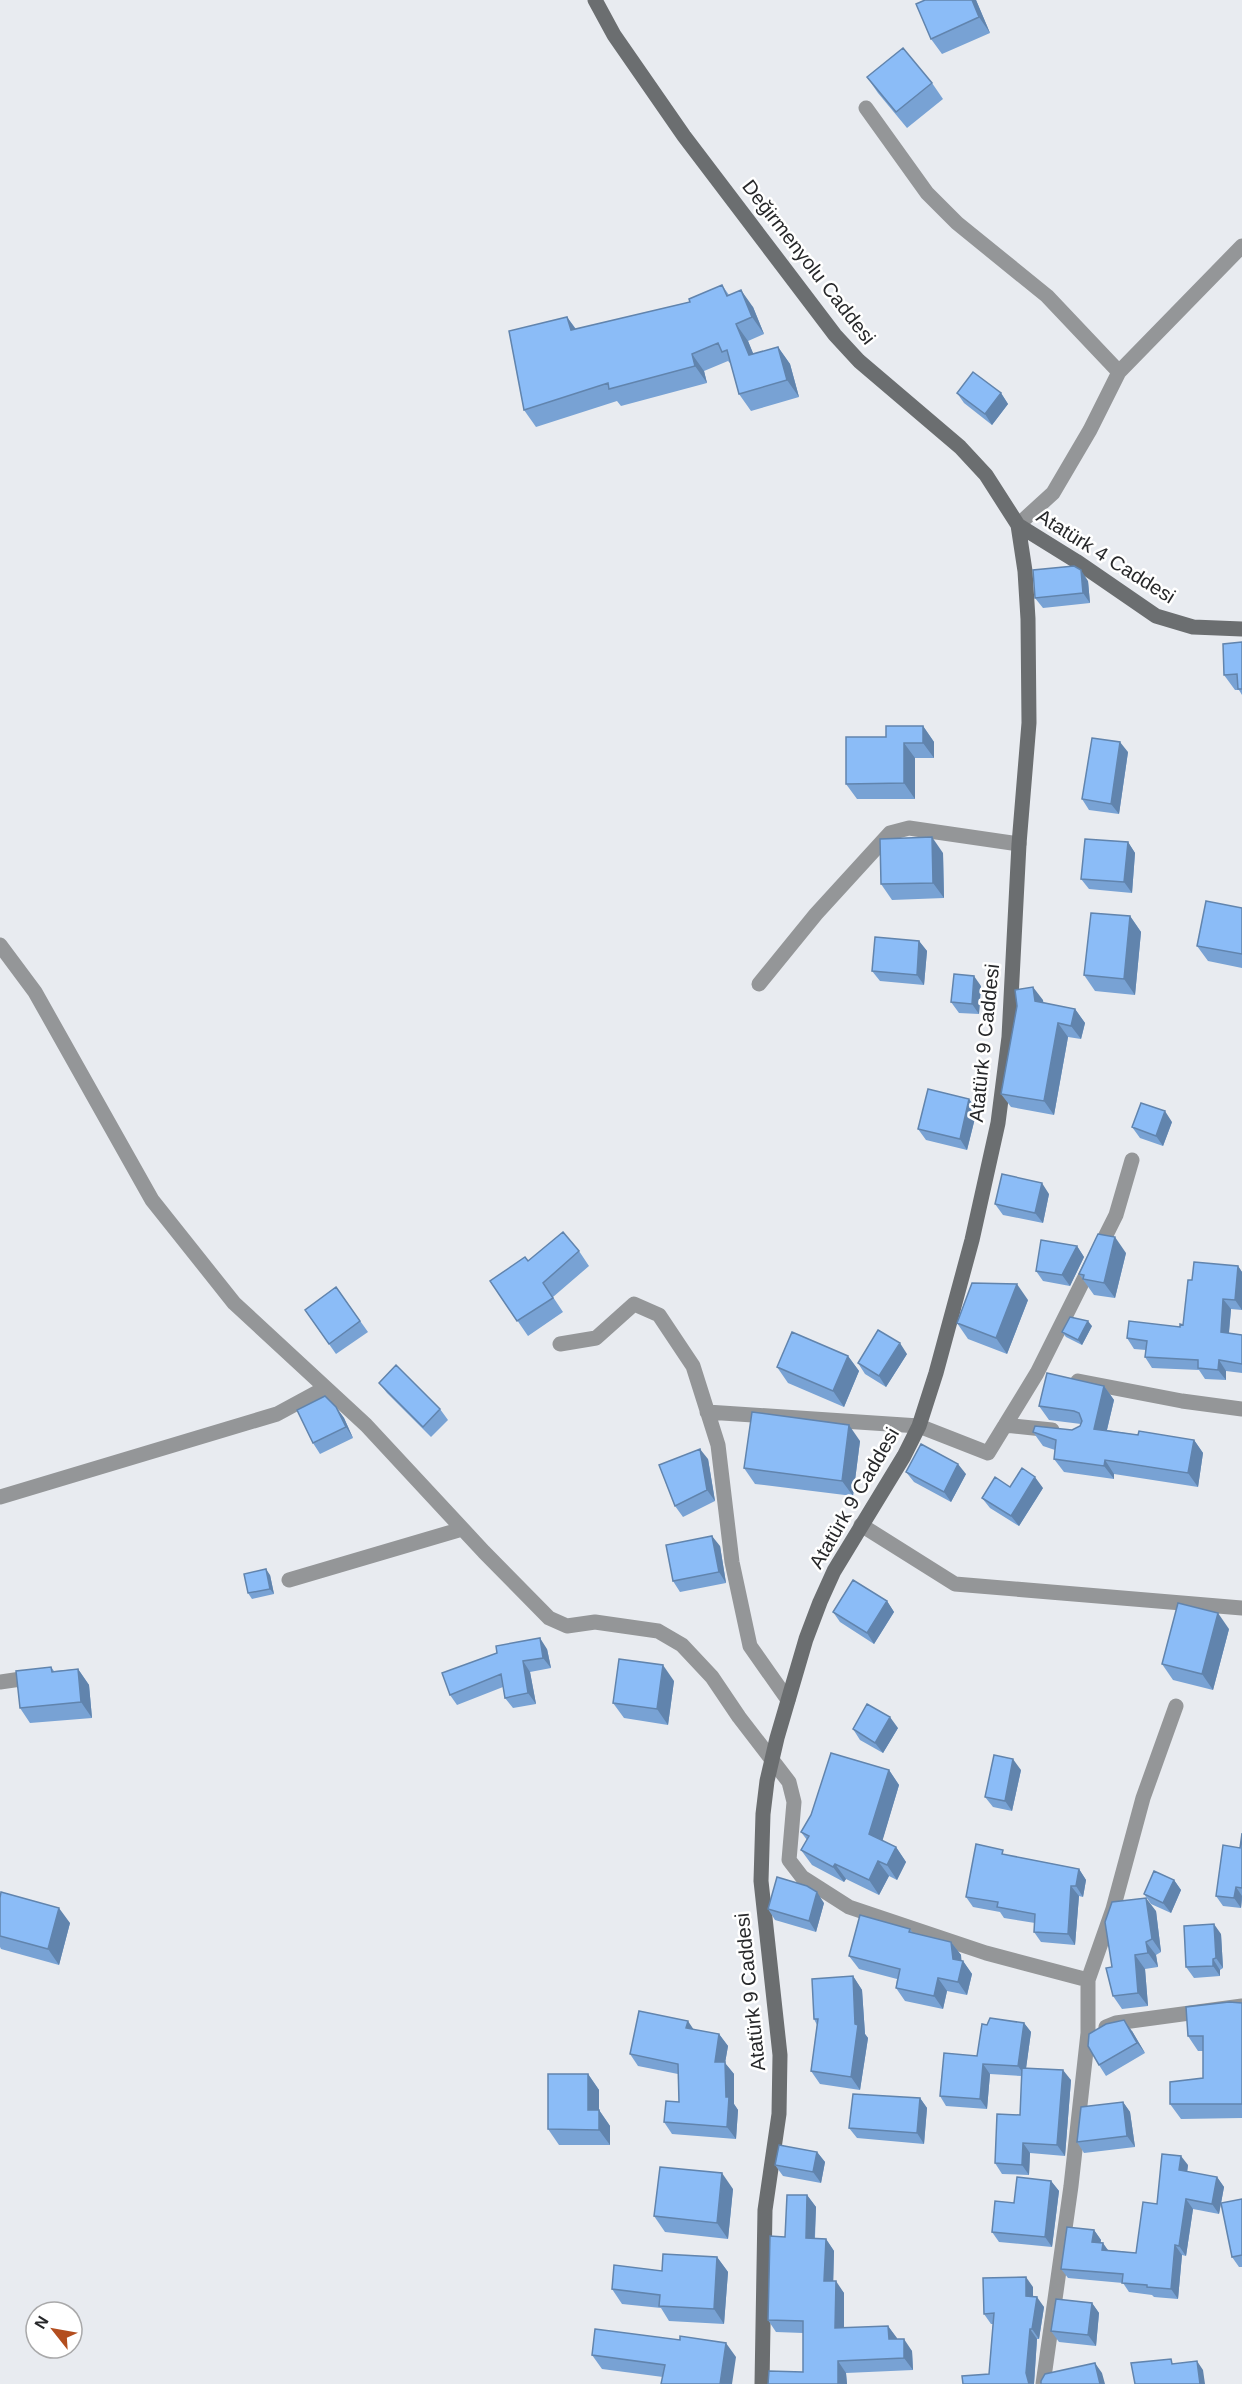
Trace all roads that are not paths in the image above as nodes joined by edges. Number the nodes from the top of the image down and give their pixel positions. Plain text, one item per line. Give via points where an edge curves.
1 (595, 0) edge
2 (866, 108) dead end
3 (1242, 246) edge
4 (1119, 372) junction
5 (1018, 525) junction
6 (1242, 629) edge
7 (1019, 844) junction
8 (0, 945) edge
9 (759, 984) dead end
10 (1132, 1160) dead end
11 (560, 1344) dead end
12 (1048, 1375) junction
13 (325, 1388) junction
14 (1242, 1409) edge
15 (707, 1412) junction
16 (1005, 1425) junction
17 (919, 1426) junction
18 (1071, 1432) edge
19 (0, 1497) edge
20 (861, 1525) junction
21 (462, 1529) junction
22 (289, 1580) dead end
23 (1242, 1608) edge
24 (21, 1679) edge
25 (0, 1682) edge
26 (788, 1700) junction
27 (1176, 1706) dead end
28 (772, 1759) junction
29 (1088, 1980) junction
30 (1242, 2006) edge
31 (1088, 2033) junction
32 (762, 2384) edge
33 (1043, 2384) edge

1 - 5 street, Değirmenyolu Caddesi via 620,44 684,136 835,335 960,447 986,475
2 - 4 street via 927,193 957,223 1047,296
3 - 4 street
4 - 5 street via 1053,493
5 - 6 street, Atatürk 4 Caddesi via 1156,616 1193,627
5 - 7 street, Atatürk 9 Caddesi via 1025,571 1029,668 1029,723
7 - 9 street via 909,828 890,833
7 - 17 street, Atatürk 9 Caddesi via 1011,1016 998,1123 969,1252
8 - 13 street via 35,992 152,1200 234,1303
10 - 12 street via 1116,1215
11 - 15 street via 596,1338 634,1304 659,1315 693,1366
12 - 14 street
12 - 16 street
13 - 19 street via 277,1414
13 - 21 street via 366,1425
15 - 17 street
15 - 26 street via 718,1445 732,1562 750,1646
16 - 17 street via 988,1453
16 - 18 street
17 - 20 street, Atatürk 9 Caddesi
20 - 23 street via 955,1584
20 - 26 street, Atatürk 9 Caddesi via 820,1602
21 - 22 street
21 - 28 street via 549,1618 567,1626 594,1622 658,1631 682,1645 712,1677
24 - 25 street
26 - 28 street, Atatürk 9 Caddesi
27 - 29 street via 1143,1798 1113,1909
28 - 29 street via 789,1782 794,1802 789,1860 802,1877 849,1907 986,1953
28 - 32 street, Atatürk 9 Caddesi via 763,1814 761,1881 780,2055 780,2103 765,2210
29 - 31 street
30 - 31 street via 1116,2023
31 - 33 street

